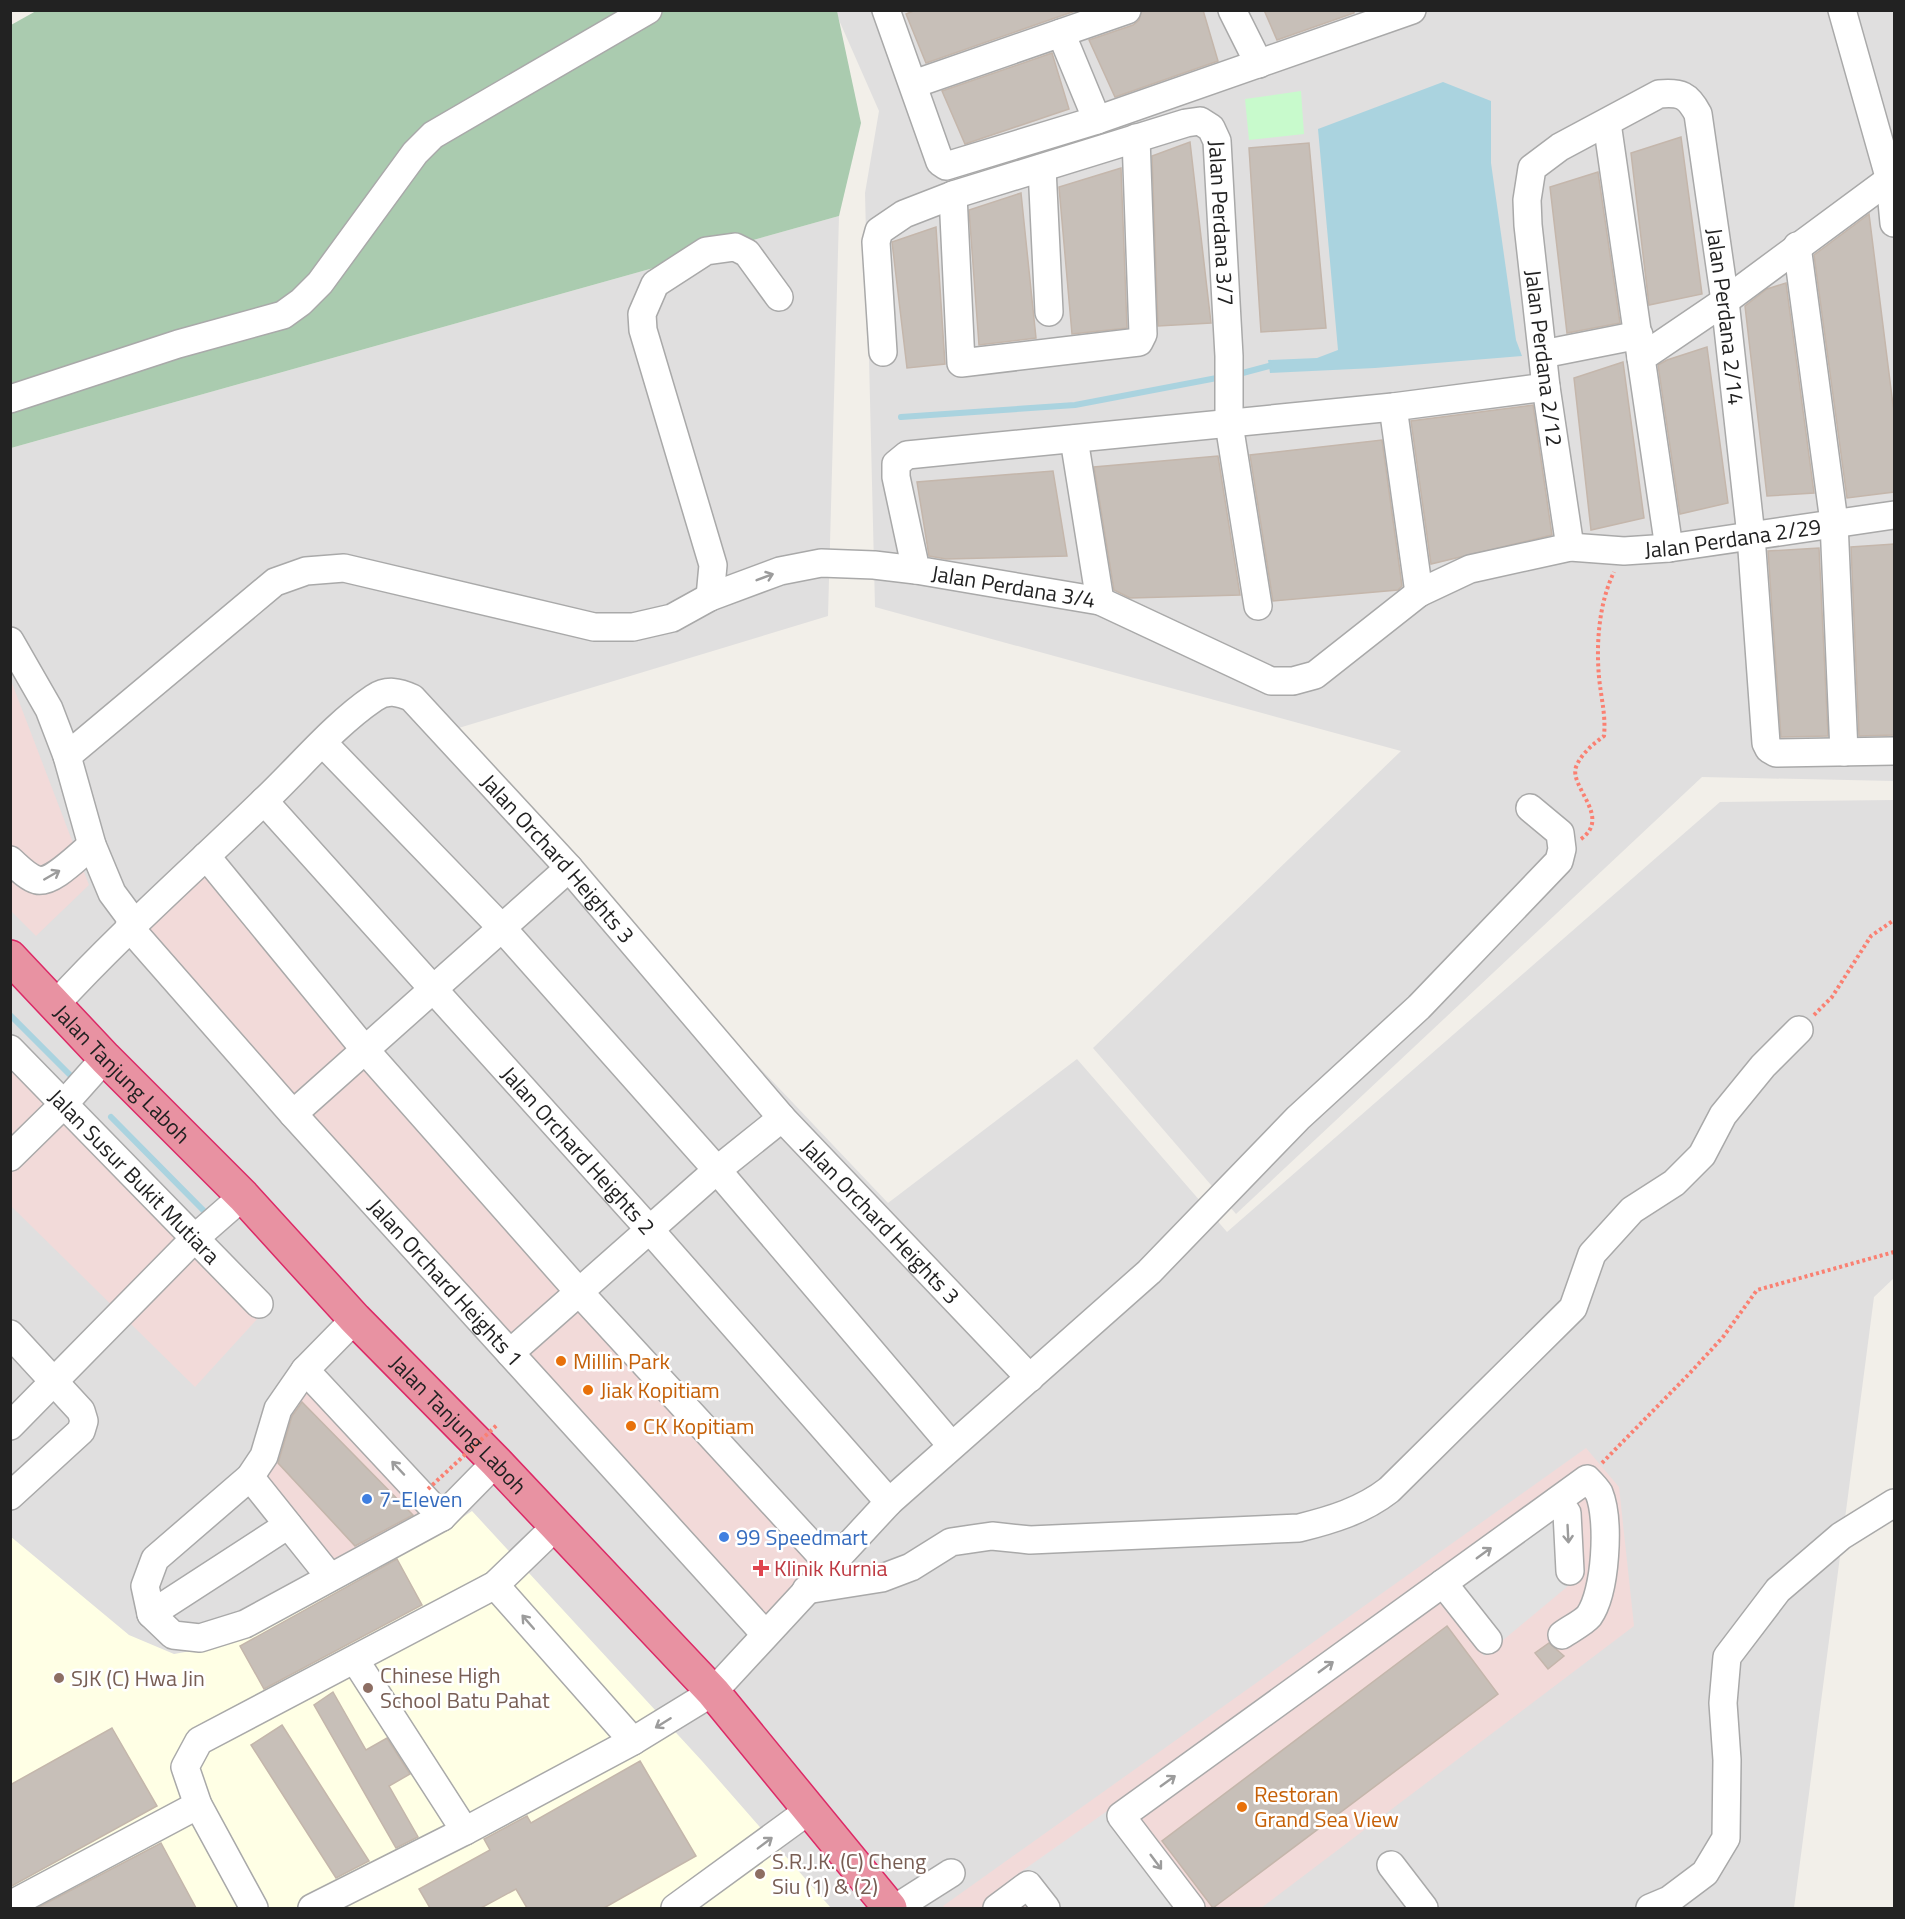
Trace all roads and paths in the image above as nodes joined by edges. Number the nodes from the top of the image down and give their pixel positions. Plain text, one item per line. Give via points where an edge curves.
1 (886, 10) edge
2 (1127, 10) edge
3 (1232, 10) edge
4 (1412, 10) edge
5 (1842, 10) edge
6 (638, 13) edge
7 (1062, 33) junction
8 (1259, 64) junction
9 (914, 84) junction
10 (1097, 120) junction
11 (1607, 123) junction
12 (1136, 138) junction
13 (1042, 168) junction
14 (1892, 178) edge
15 (953, 195) junction
16 (1894, 223) edge
17 (1797, 246) junction
18 (780, 297) dead end
19 (1725, 301) junction
20 (1049, 312) dead end
21 (1640, 346) junction
22 (883, 352) dead end
23 (1543, 354) junction
24 (1546, 387) junction
25 (10, 399) edge
26 (1393, 407) junction
27 (1229, 424) junction
28 (1074, 439) junction
29 (1894, 515) edge
30 (1834, 522) junction
31 (1751, 536) junction
32 (1570, 547) junction
33 (1669, 548) junction
34 (1624, 551) junction
35 (916, 570) junction
36 (1419, 593) junction
37 (710, 597) junction
38 (1100, 601) junction
39 (1258, 606) dead end
40 (10, 640) edge
41 (323, 743) junction
42 (1894, 751) edge
43 (1844, 752) junction
44 (67, 756) junction
45 (264, 801) junction
46 (1530, 808) dead end
47 (92, 845) junction
48 (1562, 849) junction
49 (206, 856) junction
50 (10, 860) edge
51 (568, 868) junction
52 (1894, 920) edge
53 (132, 926) junction
54 (502, 928) junction
55 (10, 957) edge
56 (73, 986) junction
57 (433, 990) junction
58 (1799, 1030) joint
59 (10, 1049) edge
60 (366, 1051) junction
61 (83, 1082) junction
62 (293, 1114) junction
63 (782, 1118) junction
64 (10, 1157) edge
65 (717, 1170) junction
66 (243, 1196) junction
67 (650, 1230) junction
68 (195, 1238) junction
69 (1894, 1252) edge
70 (579, 1292) junction
71 (259, 1304) dead end
72 (355, 1319) junction
73 (10, 1334) edge
74 (510, 1353) junction
75 (305, 1370) junction
76 (1030, 1378) junction
77 (54, 1381) junction
78 (496, 1425) dead end
79 (10, 1426) edge
80 (951, 1445) junction
81 (496, 1462) junction
82 (250, 1477) junction
83 (1587, 1479) junction
84 (428, 1489) dead end
85 (10, 1496) edge
86 (1557, 1501) junction
87 (889, 1502) junction
88 (1894, 1503) edge
89 (442, 1517) junction
90 (288, 1524) junction
91 (555, 1527) junction
92 (829, 1564) junction
93 (1570, 1572) dead end
94 (330, 1577) junction
95 (1443, 1583) junction
96 (495, 1585) junction
97 (806, 1590) junction
98 (151, 1614) junction
99 (765, 1634) junction
100 (1562, 1635) dead end
101 (1488, 1640) dead end
102 (355, 1660) junction
103 (713, 1692) junction
104 (633, 1742) junction
105 (198, 1805) junction
106 (808, 1811) junction
107 (465, 1831) junction
108 (1391, 1866) dead end
109 (951, 1872) dead end
110 (10, 1905) edge
111 (254, 1908) edge
112 (312, 1908) edge
113 (675, 1908) edge
114 (890, 1908) edge
115 (896, 1908) edge
116 (996, 1908) edge
117 (1046, 1908) edge
118 (1191, 1908) edge
119 (1424, 1908) edge
120 (1650, 1908) edge

1 - 9 street
2 - 7 street
3 - 8 street
4 - 8 street
5 - 14 street
6 - 25 street via 433,135 415,153 320,283 283,315 178,344
7 - 9 street
7 - 10 street
8 - 10 street
9 - 10 street via 940,162 946,166
11 - 19 street, Jalan Perdana 2/14 via 1659,94 1678,92 1690,98 1698,114
11 - 21 street
11 - 23 street, Jalan Perdana 2/12 via 1560,147 1532,168 1528,225
12 - 13 street, Jalan Perdana 3/7
12 - 15 street via 1143,334 1139,342 961,363
12 - 27 street, Jalan Perdana 3/7 via 1200,121 1211,128 1217,141
13 - 15 street, Jalan Perdana 3/7
13 - 20 street
14 - 16 street
14 - 17 street
15 - 22 street, Jalan Perdana 3/7 via 904,214 879,231 876,242
17 - 19 street
17 - 30 street
18 - 37 street via 747,253 735,248 706,251 655,284 642,314 642,330 713,564
19 - 21 street
19 - 31 street, Jalan Perdana 2/14
21 - 23 street
21 - 33 street
23 - 24 street, Jalan Perdana 2/12
24 - 26 street, Jalan Perdana 3/4
24 - 32 street, Jalan Perdana 2/12
26 - 27 street, Jalan Perdana 3/4
26 - 36 street
27 - 28 street, Jalan Perdana 3/4
27 - 39 street, Jalan Perdana 3/7
28 - 35 street, Jalan Perdana 3/4 via 908,455 896,464
28 - 38 street
29 - 30 street, Jalan Perdana 2/29
30 - 31 street, Jalan Perdana 2/29
30 - 43 street
31 - 33 street, Jalan Perdana 2/29
31 - 43 street, Jalan Perdana 2/14 via 1766,743 1776,753
32 - 34 street, Jalan Perdana 2/29
32 - 36 street, Jalan Perdana 3/4 via 1470,569
33 - 34 street, Jalan Perdana 2/29
34 - 48 path via 1607,587 1599,632 1604,736 1589,747 1575,768 1577,783 1592,815 1587,835
37 -> 35 street via 780,571 821,563
35 - 38 street, Jalan Perdana 3/4
36 - 38 street, Jalan Perdana 3/4 via 1315,675 1293,681 1272,681
37 - 44 street via 662,620 633,627 594,627 375,573 344,568 306,571 275,582
40 - 44 street, Jalan Orchard Heights 1 via 49,709
41 - 45 street, Jalan Orchard Heights 3
41 - 51 street, Jalan Orchard Heights 3 via 375,697 399,692 412,698
41 - 54 street
42 - 43 street
44 - 47 street, Jalan Orchard Heights 1
45 - 49 street, Jalan Orchard Heights 3
45 - 57 street, Jalan Orchard Heights 2
46 - 48 street via 1560,833
50 -> 47 street via 30,877 49,880
47 - 53 street, Jalan Orchard Heights 1 via 112,893
48 - 76 street via 1559,861 1419,1007 1298,1118 1149,1272
49 - 53 street, Jalan Orchard Heights 3
49 - 60 street
51 - 54 street
51 - 63 street, Jalan Orchard Heights 3
52 - 58 path via 1871,936 1832,997
53 - 56 street, Jalan Orchard Heights 3
53 - 62 street, Jalan Orchard Heights 1
54 - 57 street
54 - 65 street
55 - 56 highway, Jalan Tanjung Laboh
56 - 61 highway, Jalan Tanjung Laboh
57 - 60 street
57 - 67 street, Jalan Orchard Heights 2
58 - 97 street via 1723,1115 1702,1155 1674,1183 1632,1210 1592,1254 1573,1308 1373,1503 1338,1518 1299,1528 1030,1540 992,1536 951,1542 911,1567 882,1578
59 - 61 street, Jalan Susur Bukit Mutiara
60 - 62 street
60 - 70 street
61 - 64 street
61 - 66 highway, Jalan Tanjung Laboh
61 - 68 street, Jalan Susur Bukit Mutiara
62 - 74 street, Jalan Orchard Heights 1
63 - 65 street
63 - 76 street, Jalan Orchard Heights 3
65 - 67 street
65 - 80 street
66 - 68 street
66 - 72 highway, Jalan Tanjung Laboh
67 - 70 street
67 - 87 street, Jalan Orchard Heights 2
68 - 71 street, Jalan Susur Bukit Mutiara
68 - 77 street
69 - 83 path via 1757,1290 1723,1337
70 - 74 street
70 - 92 street
72 - 75 street
72 - 81 highway, Jalan Tanjung Laboh
73 - 77 street
74 - 99 street, Jalan Orchard Heights 1
75 - 82 street via 278,1409 264,1456
89 -> 75 street
76 - 80 street
77 - 79 street
77 - 85 street via 81,1411 81,1431
78 - 84 path, bridge
80 - 87 street
81 - 89 street
81 - 91 highway, Jalan Tanjung Laboh
82 - 90 street
82 - 98 street via 155,1559 145,1586
83 - 86 street
83 - 100 street via 1598,1492 1604,1514 1606,1545 1600,1585 1588,1616
86 -> 93 street via 1567,1513
95 -> 86 street
87 - 92 street
88 - 120 street via 1841,1536 1778,1590 1727,1657 1723,1703 1726,1838 1705,1872 1669,1900
89 - 94 street
90 - 94 street
90 - 98 street
91 - 96 street
91 - 103 highway, Jalan Tanjung Laboh
92 - 97 street
94 - 98 street via 245,1624 200,1638 173,1635
95 - 101 street
95 - 118 street via 1121,1816
96 - 102 street
104 -> 96 street
97 - 99 street
99 - 103 street
102 - 105 street via 199,1741 185,1767
102 - 107 street
103 -> 104 street
103 - 106 highway, Jalan Tanjung Laboh
104 - 107 street
105 - 110 street
105 - 111 street
113 -> 106 street
106 - 114 highway, Jalan Tanjung Laboh
107 - 112 street
108 - 119 street
109 - 115 street
116 - 117 street via 1028,1885

